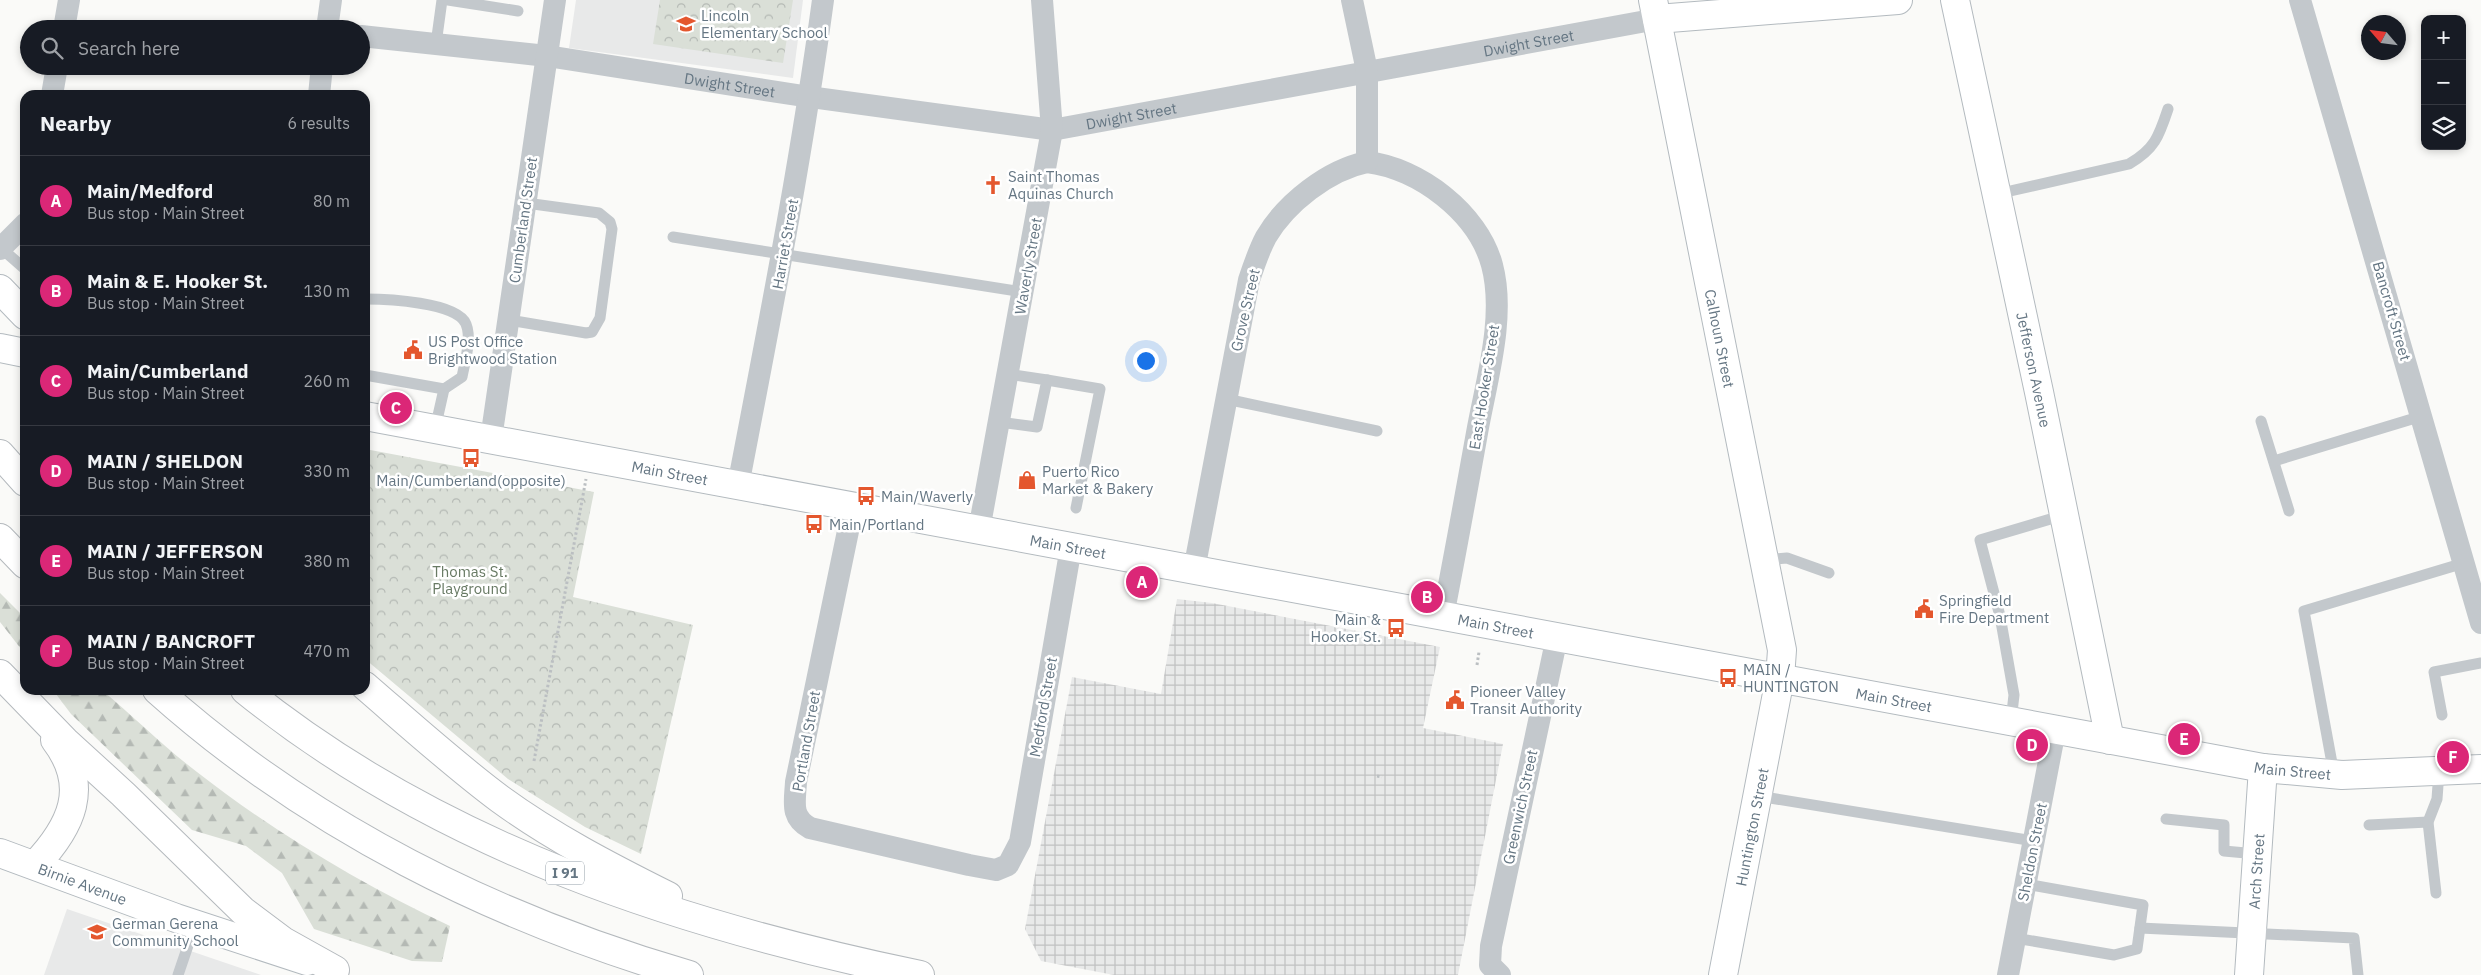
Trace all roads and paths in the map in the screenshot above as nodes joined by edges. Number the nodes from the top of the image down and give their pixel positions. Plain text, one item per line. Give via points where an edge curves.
1 (69, 0) edge
2 (331, 0) edge
3 (442, 0) edge
4 (448, 0) edge
5 (555, 0) edge
6 (823, 0) edge
7 (1042, 0) edge
8 (1352, 0) edge
9 (1898, 0) edge
10 (1955, 0) edge
11 (2300, 0) edge
12 (1655, 10) edge
13 (518, 11) dead end
14 (66, 20) edge
15 (328, 20) edge
16 (370, 37) edge
17 (436, 44) junction
18 (548, 56) junction
19 (1367, 71) junction
20 (55, 75) edge
21 (321, 75) edge
22 (53, 90) edge
23 (320, 90) edge
24 (810, 98) junction
25 (2168, 108) dead end
26 (1052, 130) junction
27 (1367, 162) junction
28 (1997, 194) junction
29 (526, 203) junction
30 (20, 229) edge
31 (673, 237) dead end
32 (1, 248) edge
33 (784, 253) junction
34 (20, 265) edge
35 (0, 289) edge
36 (1023, 292) junction
37 (370, 298) edge
38 (20, 311) edge
39 (509, 320) junction
40 (0, 348) edge
41 (20, 352) edge
42 (1008, 374) junction
43 (370, 376) edge
44 (1047, 380) junction
45 (444, 389) junction
46 (1226, 399) junction
47 (2422, 416) junction
48 (370, 417) edge
49 (2262, 421) dead end
50 (999, 422) junction
51 (435, 429) junction
52 (1377, 431) dead end
53 (491, 439) junction
54 (0, 454) edge
55 (2274, 461) junction
56 (588, 473) dead end
57 (20, 476) edge
58 (738, 486) junction
59 (853, 507) junction
60 (1076, 508) dead end
61 (2289, 511) dead end
62 (2064, 515) junction
63 (979, 530) junction
64 (0, 538) edge
65 (1071, 547) junction
66 (20, 559) edge
67 (1765, 560) junction
68 (2464, 564) junction
69 (1194, 570) junction
70 (1829, 573) dead end
71 (1443, 616) junction
72 (2481, 623) edge
73 (1557, 637) junction
74 (1480, 652) dead end
75 (2481, 663) edge
76 (1476, 665) dead end
77 (0, 675) edge
78 (1780, 678) junction
79 (370, 690) edge
80 (163, 695) edge
81 (252, 695) edge
82 (2442, 715) dead end
83 (2011, 721) junction
84 (2055, 730) junction
85 (2110, 740) junction
86 (534, 761) dead end
87 (2263, 768) junction
88 (2481, 769) edge
89 (2439, 771) junction
90 (2334, 774) junction
91 (1758, 796) junction
92 (2166, 819) dead end
93 (2428, 822) junction
94 (2369, 825) dead end
95 (2034, 841) junction
96 (0, 853) edge
97 (2257, 854) junction
98 (35, 865) junction
99 (1008, 865) joint
100 (2026, 884) junction
101 (2436, 892) dead end
102 (195, 925) junction
103 (2140, 928) junction
104 (2252, 932) junction
105 (744, 934) junction
106 (2015, 938) junction
107 (178, 975) edge
108 (689, 975) edge
109 (920, 975) edge
110 (1500, 975) edge
111 (1723, 975) edge
112 (2008, 975) edge
113 (2249, 975) edge
114 (2358, 975) edge

1 - 14 street
2 - 15 street
3 - 17 lane
4 - 13 lane
5 - 18 street, Cumberland Street
6 - 24 street, Harriet Street
7 - 26 street, Waverly Street
8 - 19 street
9 - 12 main road, Dwight Street
10 - 28 main road, Jefferson Avenue
11 - 47 street, Bancroft Street
12 - 19 street, Dwight Street
12 - 67 main road, Calhoun Street
16 - 17 street, Dwight Street
17 - 18 street, Dwight Street
18 - 24 street, Dwight Street
18 - 29 street, Cumberland Street
19 - 26 street, Dwight Street
19 - 27 street
20 - 22 street
21 - 23 street
24 - 26 street, Dwight Street
24 - 33 street, Harriet Street
25 - 28 lane via 2159,139 2142,157 2129,164
26 - 36 street, Waverly Street
27 - 46 street, Grove Street via 1338,173 1311,190 1287,211 1267,236 1249,280
27 - 71 street, East Hooker Street via 1392,168 1442,195 1472,226 1492,265 1496,289 1494,341
28 - 62 main road, Jefferson Avenue
29 - 39 street, Cumberland Street
29 - 39 lane via 599,213 610,222 612,229 600,318 592,332 586,333
30 - 32 street
31 - 33 lane
32 - 34 lane
33 - 36 lane
33 - 58 street, Harriet Street
35 - 38 main road
36 - 42 street, Waverly Street
37 - 45 lane via 396,299 443,309 462,317 466,325 467,347 462,377
39 - 53 street, Cumberland Street
40 - 41 main road
42 - 44 lane
42 - 50 street, Waverly Street
43 - 45 lane
44 - 50 lane via 1037,427
44 - 60 lane via 1100,389
45 - 51 lane
46 - 52 lane
46 - 69 street, Grove Street
47 - 55 lane
47 - 68 street, Bancroft Street
48 - 51 main road, Main Street
49 - 55 lane
50 - 63 street, Waverly Street
51 - 53 main road, Main Street
53 - 58 main road, Main Street
54 - 57 main road
55 - 61 lane
56 - 86 path
58 - 59 main road, Main Street
59 - 63 main road, Main Street
59 - 99 street, Portland Street via 796,782 795,810 800,822 810,828 969,865 996,870
62 - 83 lane via 1980,540 2000,616 2014,695
62 - 85 main road, Jefferson Avenue
63 - 65 main road, Main Street
64 - 66 main road
65 - 69 main road, Main Street
65 - 99 street, Medford Street via 1020,842
67 - 70 lane via 1787,558
67 - 78 main road, Calhoun Street via 1782,650
68 - 72 street, Bancroft Street
68 - 90 lane via 2304,611
69 - 71 main road, Main Street
71 - 73 main road, Main Street
73 - 78 main road, Main Street
73 - 110 street, Greenwich Street via 1490,946 1490,965
74 - 76 path
75 - 82 lane via 2434,672
77 - 98 main road via 60,746 73,780 70,819
77 - 102 main road, Birnie Avenue via 244,911 284,940 335,970
78 - 83 main road, Main Street
78 - 91 main road, Huntington Street
79 - 105 main road via 522,815 628,876
80 - 108 main road via 277,783 398,858 457,889 529,920 594,945
81 - 105 main road, I 91 via 359,770 469,831 609,891
83 - 84 main road, Main Street
84 - 85 main road, Main Street
84 - 95 street, Sheldon Street
85 - 87 main road, Main Street
87 - 90 main road, Main Street
87 - 97 main road, Arch Street
88 - 89 main road, Main Street
89 - 90 main road, Main Street
89 - 93 lane via 2436,800
91 - 95 lane
91 - 111 main road, Huntington Street
92 - 97 lane via 2224,825 2224,851
93 - 94 lane
93 - 101 lane
95 - 100 street, Sheldon Street
96 - 98 main road, Birnie Avenue
97 - 104 main road, Arch Street
98 - 102 main road, Birnie Avenue
100 - 103 lane via 2144,905
100 - 106 street, Sheldon Street
102 - 107 lane
103 - 104 lane
103 - 106 lane via 2137,949 2114,955
104 - 113 main road, Arch Street
104 - 114 lane via 2354,938
105 - 109 main road, I 91
106 - 112 street, Sheldon Street

